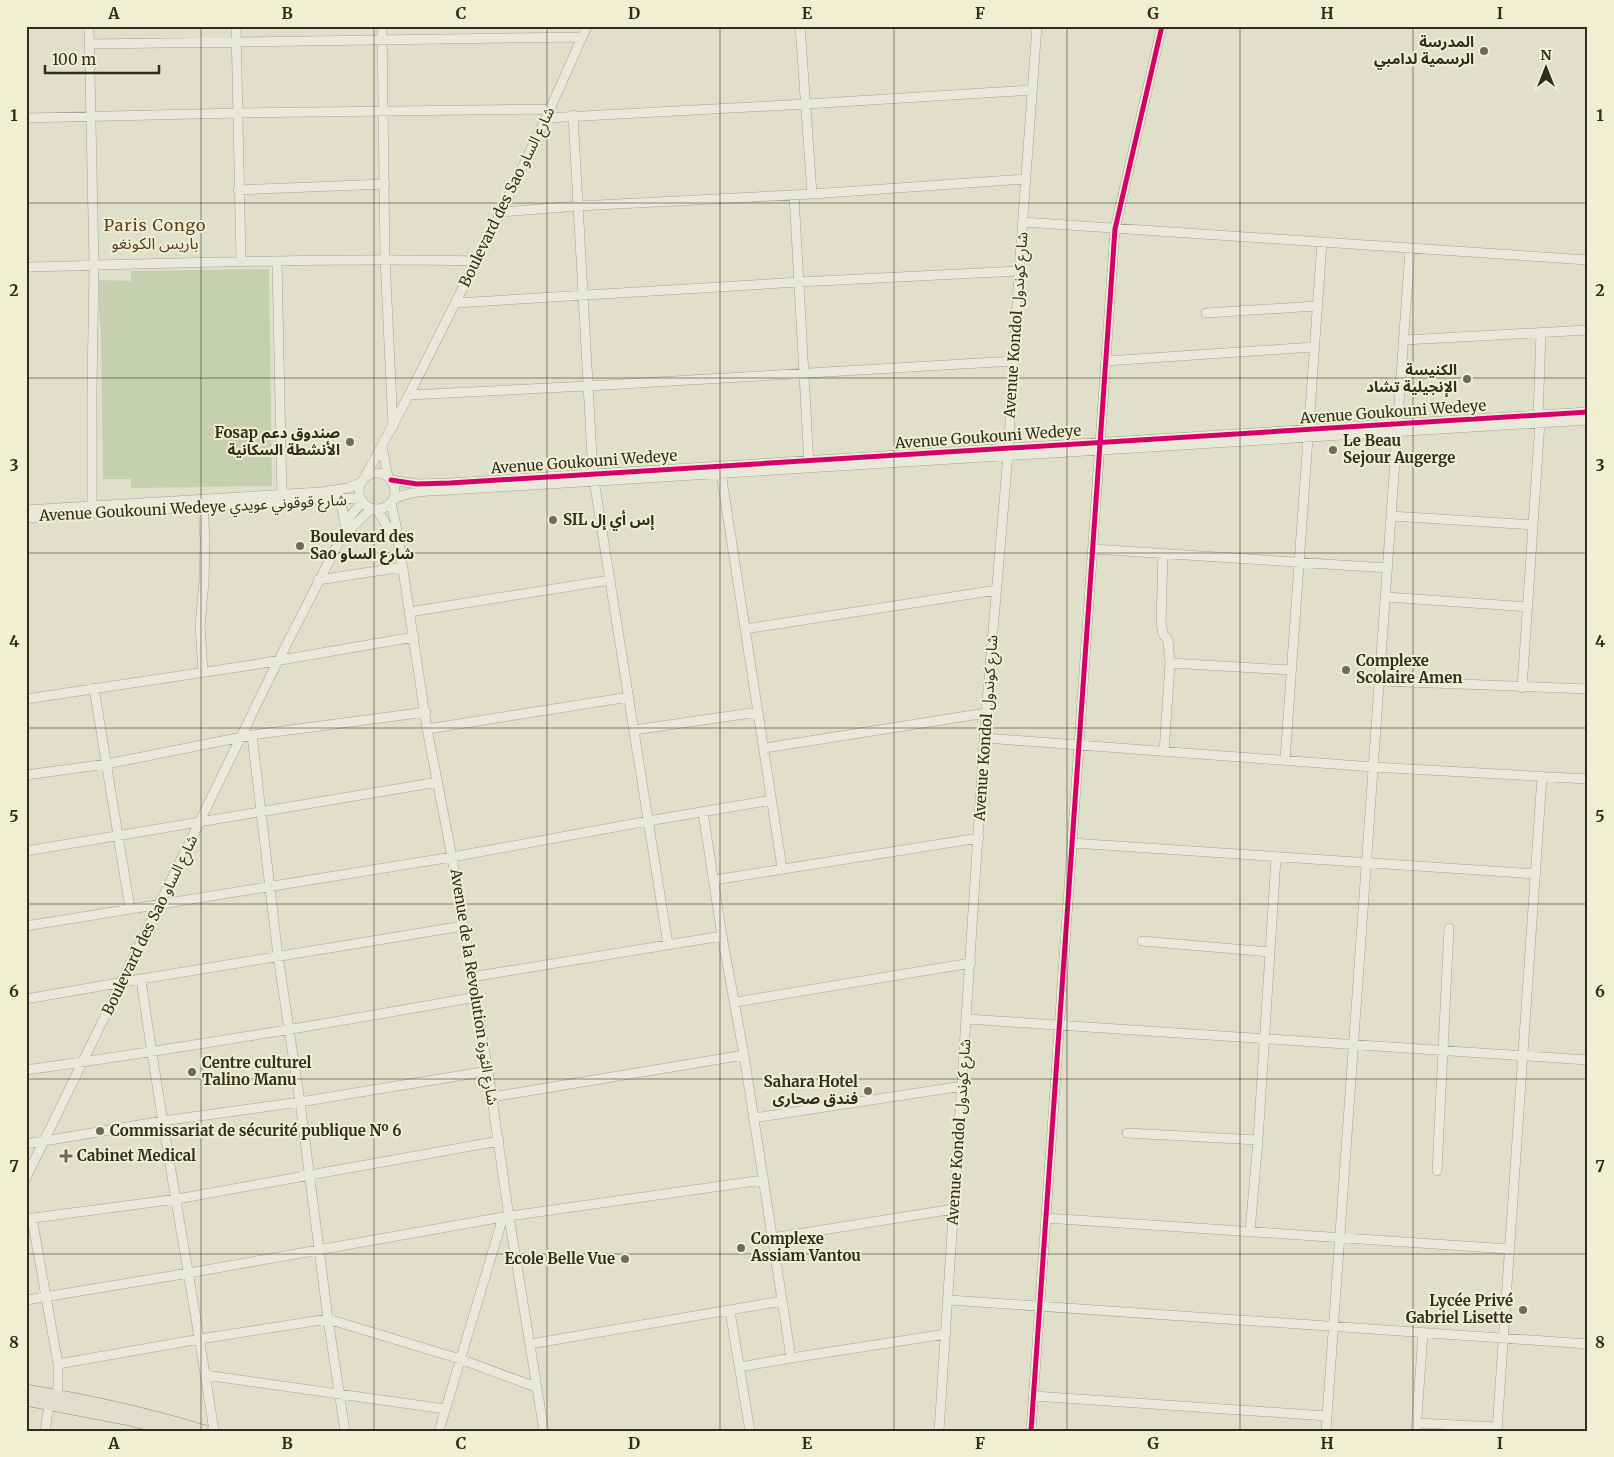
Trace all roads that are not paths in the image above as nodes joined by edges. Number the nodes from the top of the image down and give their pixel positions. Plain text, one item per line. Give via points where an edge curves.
1 (89, 26) edge
2 (236, 26) edge
3 (382, 26) edge
4 (587, 26) edge
5 (800, 26) edge
6 (1037, 26) edge
7 (1162, 26) edge
8 (582, 37) junction
9 (382, 39) junction
10 (236, 42) junction
11 (89, 44) junction
12 (1032, 90) junction
13 (806, 104) junction
14 (550, 109) junction
15 (384, 111) junction
16 (237, 113) junction
17 (573, 116) junction
18 (91, 117) junction
19 (26, 118) edge
20 (546, 118) junction
21 (1026, 180) junction
22 (385, 184) junction
23 (238, 190) junction
24 (812, 194) junction
25 (794, 195) junction
26 (578, 206) junction
27 (501, 212) junction
28 (1023, 222) junction
29 (1114, 229) junction
30 (1322, 242) junction
31 (1410, 249) junction
32 (385, 259) junction
33 (277, 260) junction
34 (1588, 260) edge
35 (241, 261) junction
36 (476, 261) junction
37 (94, 265) junction
38 (26, 267) edge
39 (1019, 271) junction
40 (799, 282) junction
41 (582, 295) junction
42 (456, 303) junction
43 (1316, 306) junction
44 (1206, 313) dead end
45 (1588, 330) edge
46 (1541, 333) junction
47 (1404, 340) junction
48 (1314, 347) junction
49 (1106, 360) junction
50 (1014, 361) junction
51 (803, 374) junction
52 (587, 386) junction
53 (409, 395) junction
54 (1588, 412) edge
55 (1539, 419) junction
56 (1588, 420) edge
57 (393, 427) junction
58 (1398, 428) junction
59 (1308, 433) junction
60 (1100, 446) junction
61 (382, 447) junction
62 (1009, 452) junction
63 (808, 464) junction
64 (720, 473) junction
65 (594, 477) junction
66 (390, 478) junction
67 (363, 480) junction
68 (282, 498) junction
69 (334, 498) junction
70 (361, 501) junction
71 (392, 502) junction
72 (92, 506) junction
73 (203, 506) junction
74 (374, 509) junction
75 (26, 510) edge
76 (1391, 516) junction
77 (26, 518) edge
78 (344, 525) junction
79 (1533, 525) junction
80 (341, 538) junction
81 (398, 544) junction
82 (1093, 549) junction
83 (1163, 554) junction
84 (1299, 563) junction
85 (403, 567) junction
86 (1388, 568) junction
87 (318, 580) junction
88 (610, 580) junction
89 (997, 590) junction
90 (1386, 597) junction
91 (1528, 607) junction
92 (409, 612) junction
93 (745, 629) junction
94 (414, 637) junction
95 (279, 660) junction
96 (1170, 663) junction
97 (1291, 670) junction
98 (203, 672) junction
99 (1380, 681) junction
100 (94, 688) junction
101 (1522, 688) junction
102 (1588, 689) edge
103 (629, 697) junction
104 (26, 699) edge
105 (426, 712) junction
106 (758, 712) junction
107 (986, 713) junction
108 (427, 730) junction
109 (634, 730) junction
110 (252, 735) junction
111 (240, 737) junction
112 (985, 738) junction
113 (1079, 744) junction
114 (764, 748) junction
115 (1164, 752) junction
116 (1285, 760) junction
117 (107, 764) junction
118 (1373, 767) junction
119 (26, 775) edge
120 (1542, 776) junction
121 (1588, 779) edge
122 (438, 782) junction
123 (772, 800) junction
124 (262, 812) junction
125 (702, 812) junction
126 (648, 821) junction
127 (201, 822) junction
128 (119, 835) junction
129 (979, 838) junction
130 (1072, 843) junction
131 (26, 851) edge
132 (452, 857) junction
133 (1276, 858) junction
134 (1366, 862) junction
135 (782, 868) junction
136 (1536, 874) junction
137 (714, 880) junction
138 (271, 886) junction
139 (160, 903) junction
140 (130, 909) junction
141 (26, 926) edge
142 (463, 926) junction
143 (1449, 928) dead end
144 (722, 936) junction
145 (1142, 942) dead end
146 (668, 945) junction
147 (1270, 952) junction
148 (278, 956) junction
149 (971, 963) junction
150 (471, 978) junction
151 (141, 979) junction
152 (120, 984) junction
153 (476, 997) junction
154 (26, 999) edge
155 (736, 1002) junction
156 (967, 1019) junction
157 (1059, 1026) junction
158 (288, 1030) junction
159 (1265, 1039) junction
160 (1354, 1045) junction
161 (1443, 1051) junction
162 (151, 1052) junction
163 (744, 1055) junction
164 (1523, 1056) junction
165 (1586, 1058) edge
166 (82, 1062) junction
167 (26, 1070) edge
168 (488, 1071) junction
169 (963, 1086) junction
170 (492, 1097) junction
171 (300, 1102) junction
172 (754, 1118) junction
173 (163, 1121) junction
174 (1127, 1133) dead end
175 (45, 1140) junction
176 (1258, 1140) junction
177 (499, 1141) junction
178 (26, 1144) edge
179 (1437, 1171) dead end
180 (310, 1175) junction
181 (26, 1178) edge
182 (763, 1180) junction
183 (177, 1199) junction
184 (954, 1209) junction
185 (506, 1217) junction
186 (29, 1218) edge
187 (1046, 1218) junction
188 (1250, 1231) junction
189 (772, 1238) junction
190 (1340, 1238) junction
191 (320, 1249) junction
192 (1509, 1249) junction
193 (189, 1273) junction
194 (45, 1296) junction
195 (26, 1300) edge
196 (949, 1300) junction
197 (782, 1301) junction
198 (1040, 1306) junction
199 (730, 1311) junction
200 (328, 1319) junction
201 (1333, 1326) junction
202 (1423, 1333) junction
203 (946, 1334) junction
204 (1504, 1338) junction
205 (200, 1339) junction
206 (530, 1344) junction
207 (1588, 1344) edge
208 (791, 1358) junction
209 (460, 1359) junction
210 (58, 1364) junction
211 (740, 1367) junction
212 (205, 1375) junction
213 (536, 1387) junction
214 (26, 1390) edge
215 (340, 1394) junction
216 (1034, 1396) junction
217 (26, 1400) edge
218 (55, 1401) junction
219 (446, 1409) junction
220 (1327, 1416) junction
221 (1417, 1427) edge
222 (1497, 1429) edge
223 (747, 1430) edge
224 (45, 1431) edge
225 (173, 1431) edge
226 (205, 1431) edge
227 (214, 1431) edge
228 (345, 1431) edge
229 (439, 1431) edge
230 (544, 1431) edge
231 (939, 1431) edge
232 (1031, 1431) edge
233 (1326, 1431) edge

1 - 11 street
2 - 10 street
3 - 9 street
4 - 8 street, Boulevard des Sao شارع الساو
5 - 13 street
6 - 12 street, Avenue Kondol شارع كوندول
7 - 29 street
8 - 9 street
8 - 14 street, Boulevard des Sao شارع الساو
9 - 10 street
9 - 15 street
10 - 11 street
10 - 16 street
11 - 18 street
12 - 13 street
12 - 21 street, Avenue Kondol شارع كوندول
13 - 17 street
13 - 24 street
14 - 15 street
14 - 20 street, Boulevard des Sao شارع الساو
15 - 16 street
15 - 22 street
16 - 18 street
16 - 23 street
17 - 20 street
17 - 26 street
18 - 19 street
18 - 37 street
20 - 27 street, Boulevard des Sao شارع الساو
21 - 24 street
21 - 28 street, Avenue Kondol شارع كوندول
22 - 23 street
22 - 32 street
23 - 35 street
24 - 25 street
25 - 26 street
25 - 40 street
26 - 27 street
26 - 41 street
27 - 36 street, Boulevard des Sao شارع الساو
28 - 29 street
28 - 39 street, Avenue Kondol شارع كوندول
29 - 30 street
29 - 49 street
30 - 31 street
30 - 43 street
31 - 34 street
31 - 47 street
32 - 33 street
32 - 36 street
32 - 57 street
33 - 35 street
33 - 68 street
35 - 37 street
36 - 42 street, Boulevard des Sao شارع الساو
37 - 38 street
37 - 72 street
39 - 40 street
39 - 50 street, Avenue Kondol شارع كوندول
40 - 41 street
40 - 51 street
41 - 42 street
41 - 52 street
42 - 53 street, Boulevard des Sao شارع الساو
43 - 44 street
43 - 48 street
45 - 46 street
46 - 47 street
46 - 55 street
47 - 58 street
48 - 49 street
48 - 59 street
49 - 60 street
50 - 51 street
50 - 62 street, Avenue Kondol شارع كوندول
51 - 52 street
51 - 63 street
52 - 53 street
52 - 65 street
53 - 57 street, Boulevard des Sao شارع الساو
54 - 55 street, Avenue Goukouni Wedeye
55 - 56 street, Avenue Goukouni Wedeye
55 - 58 street, Avenue Goukouni Wedeye
55 - 79 street
57 - 61 street, Boulevard des Sao شارع الساو
58 - 59 street, Avenue Goukouni Wedeye
58 - 76 street
59 - 60 street, Avenue Goukouni Wedeye
59 - 84 street
60 - 62 street, Avenue Goukouni Wedeye
60 - 82 street
61 - 66 street
61 - 67 street, Boulevard des Sao شارع الساو
62 - 63 street, Avenue Goukouni Wedeye
62 - 89 street, Avenue Kondol شارع كوندول
63 - 64 street, Avenue Goukouni Wedeye
63 - 65 street, Avenue Goukouni Wedeye
64 - 65 street, Avenue Goukouni Wedeye
64 - 93 street
65 - 66 street, Avenue Goukouni Wedeye via 417,484
65 - 71 street, Avenue Goukouni Wedeye via 415,493
65 - 88 street
66 - 67 street via 377,473
66 - 71 street via 395,487
67 - 68 street, Avenue Goukouni Wedeye شارع قوقوني عويدي via 336,490
67 - 70 street via 358,491
68 - 69 street, Avenue Goukouni Wedeye شارع قوقوني عويدي
68 - 72 street, Avenue Goukouni Wedeye شارع قوقوني عويدي
68 - 73 street, Avenue Goukouni Wedeye شارع قوقوني عويدي
69 - 70 street, Avenue Goukouni Wedeye شارع قوقوني عويدي
69 - 78 street via 342,508
70 - 74 street
70 - 78 street, Boulevard des Sao شارع الساو
71 - 74 street via 382,509
71 - 81 street, Avenue de la Revolution شارع الثورة
72 - 75 street, Avenue Goukouni Wedeye شارع قوقوني عويدي
73 - 77 street, Avenue Goukouni Wedeye شارع قوقوني عويدي
73 - 98 street via 204,582 200,624
74 - 80 street, Boulevard des Sao شارع الساو
74 - 81 street, Avenue de la Revolution شارع الثورة
76 - 79 street
76 - 86 street
78 - 80 street, Boulevard des Sao شارع الساو
79 - 91 street
80 - 87 street, Boulevard des Sao شارع الساو
81 - 85 street, Avenue de la Revolution شارع الثورة
82 - 83 street
82 - 113 street
83 - 84 street
83 - 96 street via 1161,628 1168,640
84 - 86 street
84 - 97 street
85 - 87 street
85 - 92 street, Avenue de la Revolution شارع الثورة
86 - 90 street
87 - 95 street, Boulevard des Sao شارع الساو
88 - 92 street
88 - 103 street
89 - 93 street
89 - 107 street, Avenue Kondol شارع كوندول
90 - 91 street
90 - 99 street
91 - 101 street
92 - 94 street, Avenue de la Revolution شارع الثورة
93 - 106 street
94 - 95 street
94 - 105 street, Avenue de la Revolution شارع الثورة
95 - 98 street
95 - 111 street, Boulevard des Sao شارع الساو
96 - 97 street
96 - 115 street
97 - 116 street
98 - 100 street
99 - 101 street
99 - 118 street
100 - 104 street
100 - 117 street
101 - 102 street
103 - 108 street
103 - 109 street
105 - 108 street, Avenue de la Revolution شارع الثورة
105 - 110 street
106 - 109 street
106 - 114 street
107 - 112 street, Avenue Kondol شارع كوندول
107 - 114 street
108 - 122 street, Avenue de la Revolution شارع الثورة
109 - 126 street
110 - 111 street
110 - 124 street
111 - 117 street
111 - 127 street, Boulevard des Sao شارع الساو
112 - 113 street
112 - 129 street, Avenue Kondol شارع كوندول
113 - 115 street
113 - 130 street
114 - 123 street
115 - 116 street
116 - 118 street
117 - 119 street
117 - 128 street
118 - 120 street
118 - 134 street
120 - 121 street
120 - 136 street
122 - 124 street
122 - 132 street, Avenue de la Revolution شارع الثورة
123 - 125 street
123 - 135 street
124 - 127 street
124 - 138 street
125 - 126 street
125 - 137 street
126 - 132 street
126 - 146 street
127 - 128 street
127 - 139 street, Boulevard des Sao شارع الساو
128 - 131 street
128 - 140 street
129 - 135 street
129 - 149 street, Avenue Kondol شارع كوندول
130 - 133 street
130 - 157 street
132 - 138 street
132 - 142 street, Avenue de la Revolution شارع الثورة
133 - 134 street
133 - 147 street
134 - 136 street
134 - 160 street
135 - 137 street
136 - 164 street
137 - 144 street
138 - 139 street
138 - 148 street
139 - 140 street
139 - 152 street, Boulevard des Sao شارع الساو
140 - 141 street
142 - 148 street
142 - 150 street, Avenue de la Revolution شارع الثورة
143 - 161 street
144 - 146 street
144 - 155 street
145 - 147 street
146 - 150 street
147 - 159 street
148 - 151 street
148 - 158 street
149 - 155 street
149 - 156 street, Avenue Kondol شارع كوندول
150 - 153 street, Avenue de la Revolution شارع الثورة
151 - 152 street
151 - 162 street
152 - 154 street
152 - 166 street, Boulevard des Sao شارع الساو
153 - 158 street
153 - 168 street, Avenue de la Revolution شارع الثورة
155 - 163 street
156 - 157 street
156 - 169 street, Avenue Kondol شارع كوندول
157 - 159 street
157 - 187 street
158 - 162 street
158 - 171 street
159 - 160 street
159 - 176 street
160 - 161 street
160 - 190 street
161 - 164 street
161 - 179 street
162 - 166 street
162 - 173 street
163 - 170 street
163 - 172 street
164 - 165 street
164 - 192 street
166 - 167 street
166 - 175 street, Boulevard des Sao شارع الساو
168 - 170 street, Avenue de la Revolution شارع الثورة
168 - 171 street
169 - 172 street
169 - 184 street, Avenue Kondol شارع كوندول
170 - 177 street, Avenue de la Revolution شارع الثورة
171 - 173 street
171 - 180 street
172 - 182 street
173 - 175 street
173 - 183 street
174 - 176 street
175 - 178 street
175 - 181 street, Boulevard des Sao شارع الساو
176 - 188 street
177 - 180 street
177 - 185 street, Avenue de la Revolution شارع الثورة
180 - 183 street
180 - 191 street
182 - 185 street
182 - 189 street
183 - 186 street
183 - 193 street
184 - 189 street
184 - 196 street, Avenue Kondol شارع كوندول
185 - 191 street
185 - 206 street, Avenue de la Revolution شارع الثورة
185 - 209 street
186 - 194 street
187 - 188 street
187 - 198 street
188 - 190 street
189 - 197 street
190 - 192 street
190 - 201 street
191 - 193 street
191 - 200 street
192 - 204 street
193 - 194 street
193 - 205 street
194 - 195 street
194 - 210 street
196 - 198 street
196 - 203 street, Avenue Kondol شارع كوندول
197 - 199 street
197 - 208 street
198 - 201 street
198 - 216 street
199 - 206 street
199 - 211 street
200 - 205 street
200 - 209 street
200 - 215 street
201 - 202 street
201 - 220 street
202 - 204 street
202 - 221 street
203 - 208 street
203 - 231 street, Avenue Kondol شارع كوندول
204 - 207 street
204 - 222 street
205 - 210 street
205 - 212 street
206 - 213 street, Avenue de la Revolution شارع الثورة
208 - 211 street
209 - 213 street
209 - 219 street
210 - 218 street
211 - 223 street
212 - 215 street
212 - 227 street
213 - 230 street, Avenue de la Revolution شارع الثورة
214 - 218 main road
215 - 219 street
215 - 228 street
216 - 220 street
216 - 232 street
217 - 218 main road
218 - 224 street
218 - 225 main road
218 - 226 main road via 167,1419
219 - 229 street
220 - 233 street
221 - 222 street

